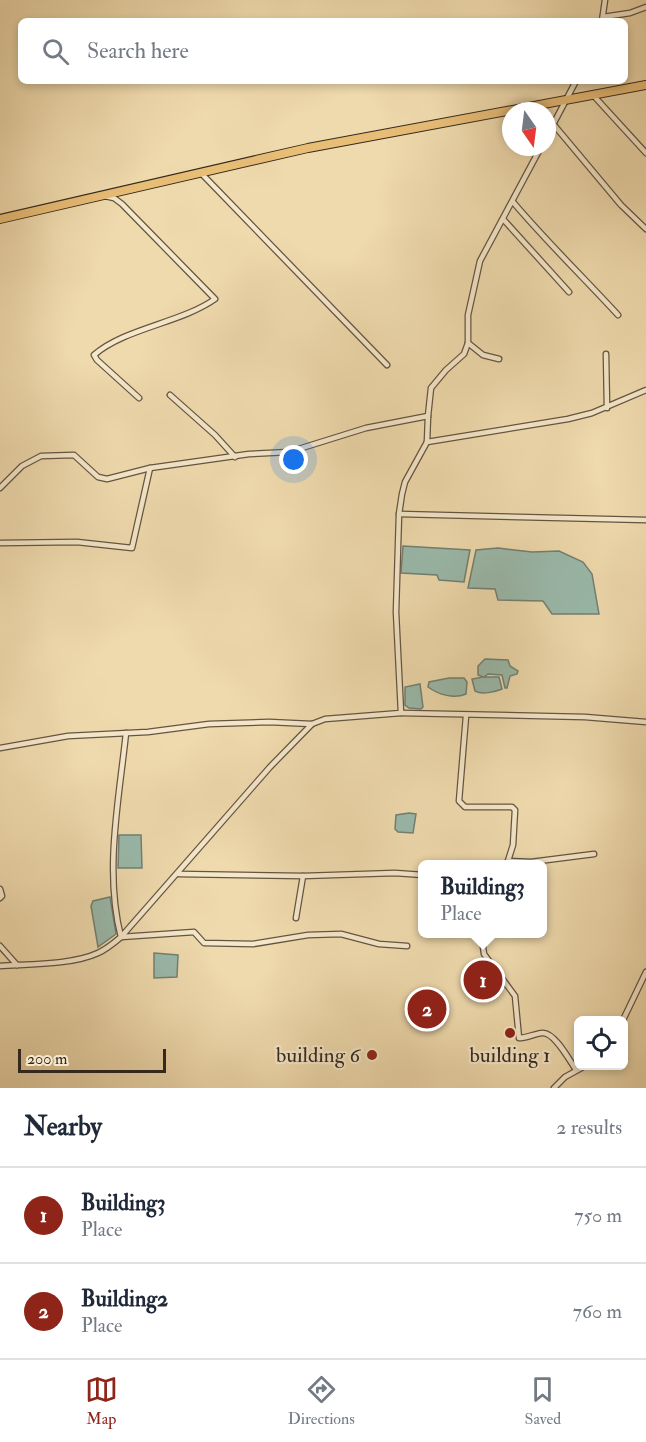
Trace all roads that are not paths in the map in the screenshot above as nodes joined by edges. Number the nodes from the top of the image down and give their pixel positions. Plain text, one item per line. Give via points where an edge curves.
1 (605, 0) edge
2 (646, 7) edge
3 (603, 18) edge
4 (608, 18) edge
5 (574, 84) edge
6 (646, 85) edge
7 (593, 94) junction
8 (566, 100) junction
9 (556, 121) edge
10 (556, 127) edge
11 (646, 153) edge
12 (536, 156) edge
13 (200, 172) junction
14 (99, 195) junction
15 (513, 202) junction
16 (0, 219) edge
17 (503, 219) junction
18 (646, 229) edge
19 (569, 292) dead end
20 (618, 315) dead end
21 (468, 344) junction
22 (606, 354) dead end
23 (498, 359) dead end
24 (387, 365) dead end
25 (646, 390) edge
26 (170, 395) dead end
27 (139, 398) dead end
28 (607, 408) junction
29 (428, 416) junction
30 (427, 442) junction
31 (235, 457) junction
32 (150, 468) junction
33 (0, 488) edge
34 (399, 514) junction
35 (646, 520) edge
36 (0, 543) edge
37 (401, 713) junction
38 (466, 716) junction
39 (646, 722) edge
40 (312, 724) junction
41 (126, 733) junction
42 (0, 748) edge
43 (594, 854) dead end
44 (508, 860) edge
45 (547, 860) edge
46 (179, 874) junction
47 (418, 875) edge
48 (303, 876) junction
49 (0, 889) edge
50 (0, 898) edge
51 (296, 918) dead end
52 (121, 937) junction
53 (484, 938) edge
54 (0, 946) edge
55 (407, 946) dead end
56 (17, 965) junction
57 (0, 966) edge
58 (646, 972) edge
59 (626, 1016) edge
60 (574, 1067) edge
61 (576, 1070) edge
62 (554, 1088) edge

1 - 3 street
2 - 4 street
5 - 8 street
6 - 7 main road
7 - 8 main road
7 - 11 street
8 - 9 street
8 - 13 main road
10 - 18 street
12 - 15 street
13 - 14 main road
13 - 24 street
14 - 16 main road
14 - 27 street via 122,204 215,299 94,355
15 - 17 street
15 - 20 street
17 - 19 street
17 - 21 street via 480,261 468,315
21 - 23 street via 483,355
21 - 29 street via 464,354 431,388
22 - 28 street
25 - 28 street
26 - 31 street
28 - 30 street via 568,419
29 - 30 street
29 - 31 street via 366,428 289,452
30 - 34 street via 405,482
31 - 32 street
32 - 33 street via 102,479 74,455 41,456 22,466
32 - 36 street via 132,548 77,542
34 - 35 street
34 - 37 street via 396,612
37 - 38 street
37 - 40 street
38 - 39 street
38 - 44 street via 459,801 465,807 515,810
40 - 41 street via 238,722
40 - 46 street
41 - 42 street via 68,736
41 - 52 street via 113,872 114,912
43 - 45 street
46 - 48 street
46 - 52 street
47 - 48 street
48 - 51 street
49 - 50 street
52 - 55 street via 194,932 204,943 235,944 272,942 308,934 341,934 379,944
52 - 56 street via 86,957
53 - 60 street via 484,954 514,996 518,1037 549,1034
54 - 56 street
56 - 57 street
58 - 59 street
61 - 62 street

